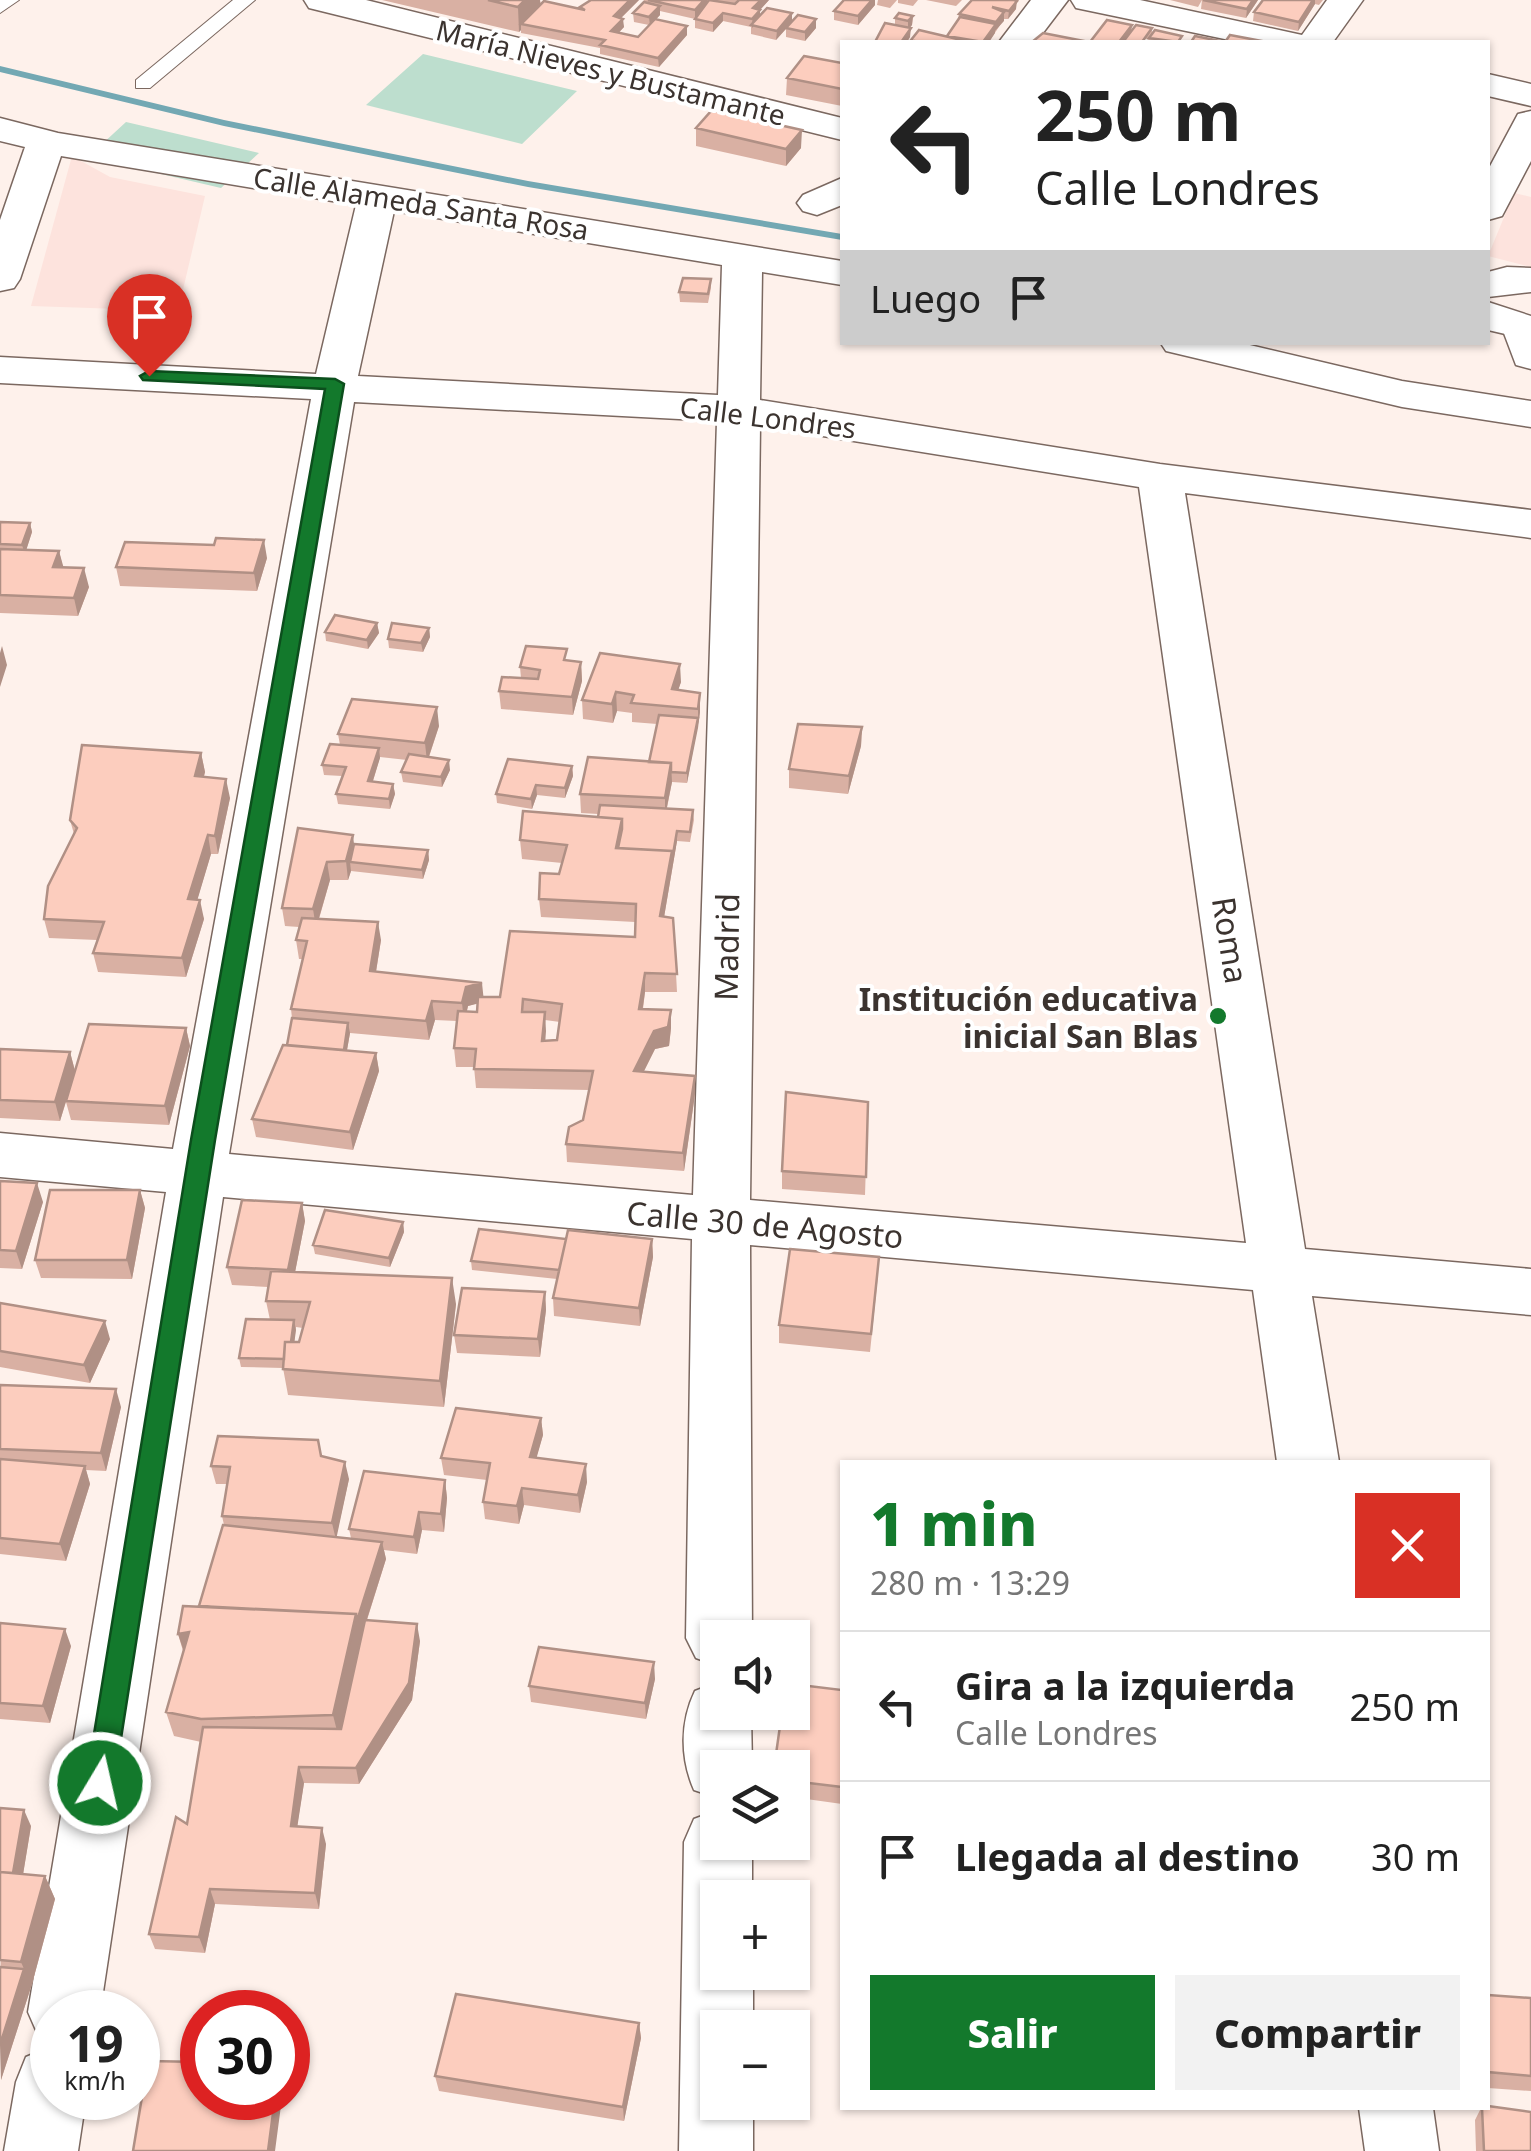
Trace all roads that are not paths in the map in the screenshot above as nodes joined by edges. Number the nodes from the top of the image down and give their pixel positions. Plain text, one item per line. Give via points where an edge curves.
1 (9, 0) edge
2 (245, 0) edge
3 (322, 0) edge
4 (1050, 0) edge
5 (1089, 0) edge
6 (1344, 0) edge
7 (0, 7) edge
8 (1018, 40) edge
9 (1279, 40) edge
10 (1316, 40) edge
11 (143, 84) dead end
12 (1490, 85) edge
13 (1531, 94) edge
14 (1531, 122) edge
15 (0, 129) edge
16 (840, 129) edge
17 (46, 142) junction
18 (378, 196) junction
19 (1490, 204) edge
20 (742, 256) junction
21 (840, 273) edge
22 (0, 279) edge
23 (1531, 280) edge
24 (1490, 284) edge
25 (1194, 345) edge
26 (0, 370) edge
27 (335, 384) junction
28 (737, 409) junction
29 (1531, 414) edge
30 (1160, 476) junction
31 (1531, 524) edge
32 (0, 1156) edge
33 (198, 1172) junction
34 (720, 1220) junction
35 (1282, 1269) junction
36 (1531, 1292) edge
37 (1308, 1460) edge
38 (718, 1620) edge
39 (718, 1860) edge
40 (68, 1990) edge
41 (1396, 2110) edge
42 (46, 2120) edge
43 (42, 2151) edge
44 (716, 2151) edge
45 (1402, 2151) edge

1 - 7 lane
2 - 11 lane
3 - 16 street, María Nieves y Bustamante
4 - 8 street
5 - 9 street
6 - 10 street
12 - 13 street
14 - 19 street
15 - 17 street, Calle Alameda Santa Rosa
17 - 18 street, Calle Alameda Santa Rosa
17 - 22 street
18 - 20 street, Calle Alameda Santa Rosa
18 - 27 street
20 - 21 street, Calle Alameda Santa Rosa
20 - 28 street, Madrid
23 - 24 street
25 - 29 street via 1402,394
26 - 27 street, Calle Londres
27 - 28 street, Calle Londres
27 - 33 street
28 - 30 street, Calle Londres
28 - 34 street, Madrid
30 - 31 street, Calle Londres
30 - 35 street, Roma
32 - 33 street, Calle 30 de Agosto
33 - 34 street, Calle 30 de Agosto
33 - 40 street
34 - 35 street, Calle 30 de Agosto
34 - 38 street, Madrid
35 - 36 street, Calle 30 de Agosto
35 - 37 street, Roma
39 - 44 street
41 - 45 street
42 - 43 street

